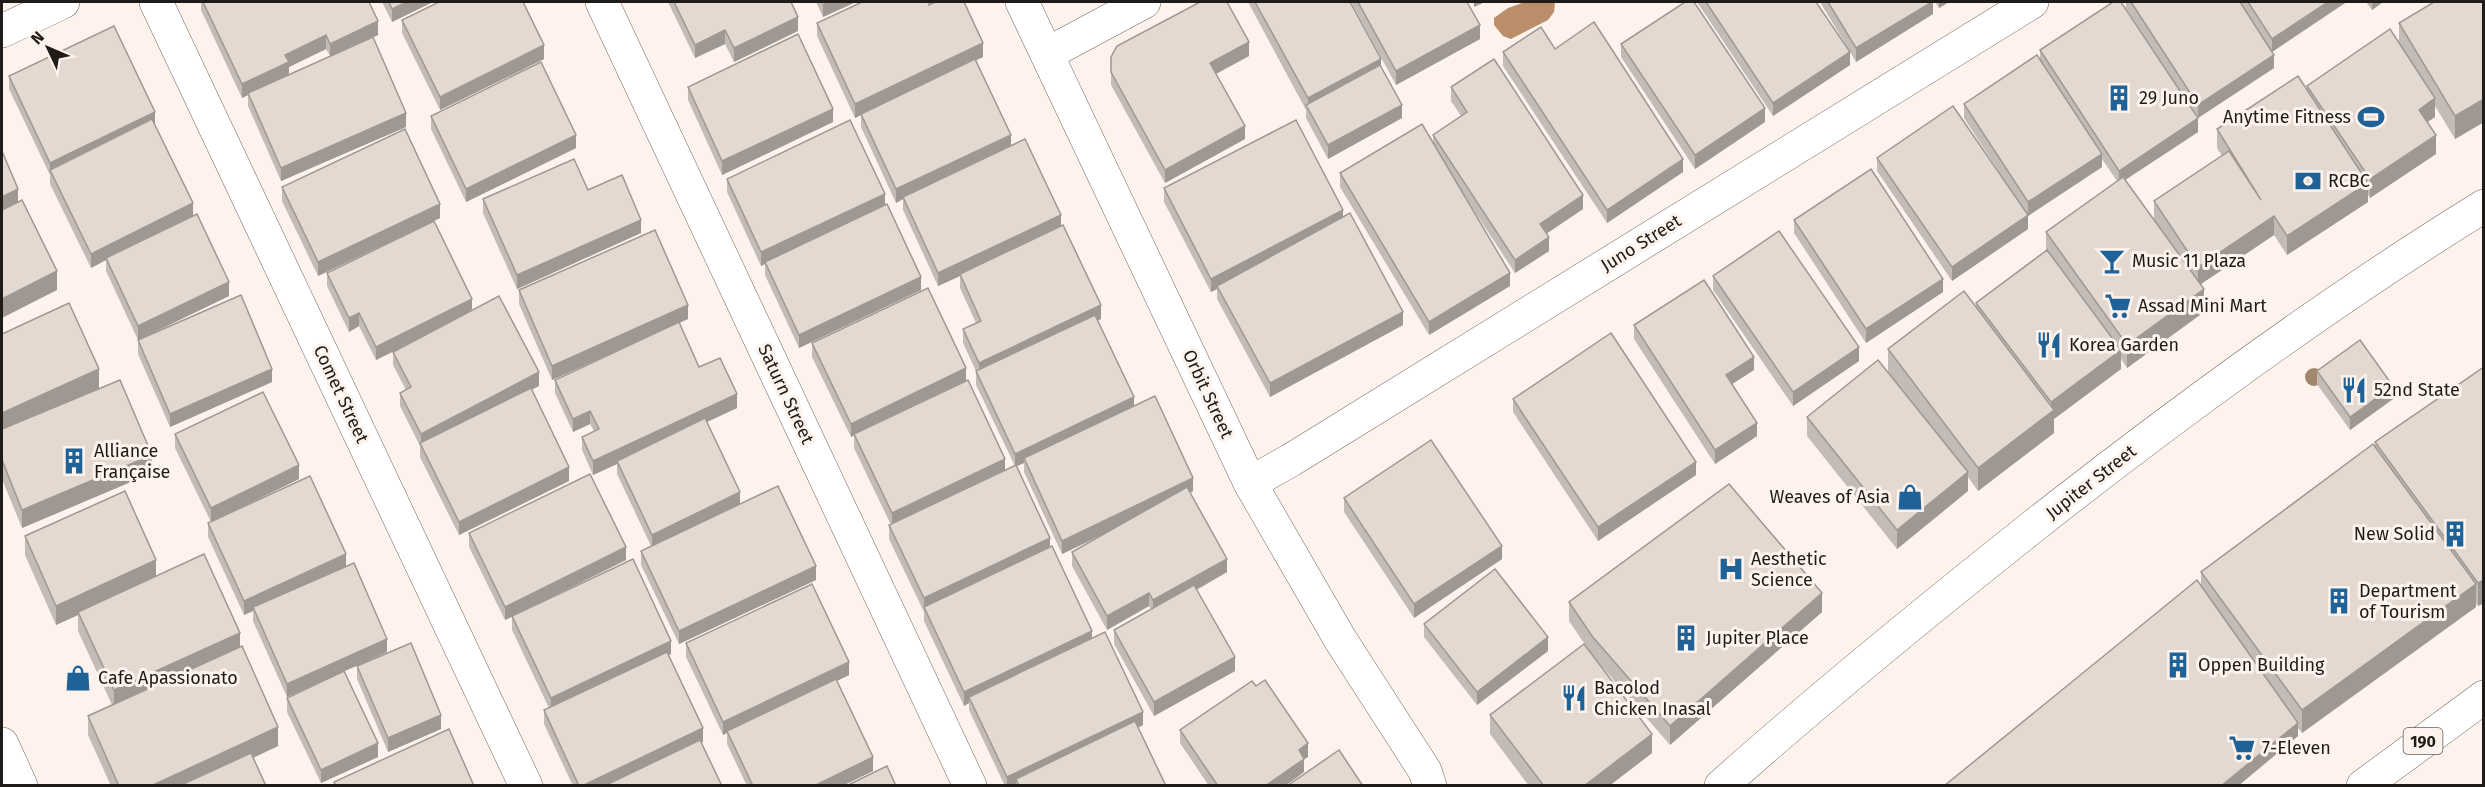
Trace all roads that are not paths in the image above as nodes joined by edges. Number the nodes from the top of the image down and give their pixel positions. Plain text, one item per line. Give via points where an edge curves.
1 (63, 2) edge
2 (156, 2) edge
3 (602, 2) edge
4 (1022, 2) edge
5 (1144, 2) edge
6 (2032, 2) edge
7 (2, 31) edge
8 (1047, 54) junction
9 (2484, 206) edge
10 (1250, 483) junction
11 (2484, 697) edge
12 (2, 744) edge
13 (1434, 781) edge
14 (21, 786) edge
15 (526, 786) edge
16 (970, 786) edge
17 (1721, 786) edge
18 (2363, 786) edge

1 - 7 street
2 - 15 street, Comet Street
3 - 16 street, Saturn Street
4 - 8 street, Orbit Street
5 - 8 street
6 - 10 street, Juno Street
8 - 10 street, Orbit Street
9 - 17 street, Jupiter Street via 2341,298 2129,452 1943,598
10 - 13 street, Orbit Street via 1340,639
11 - 18 street, 190
12 - 14 street

